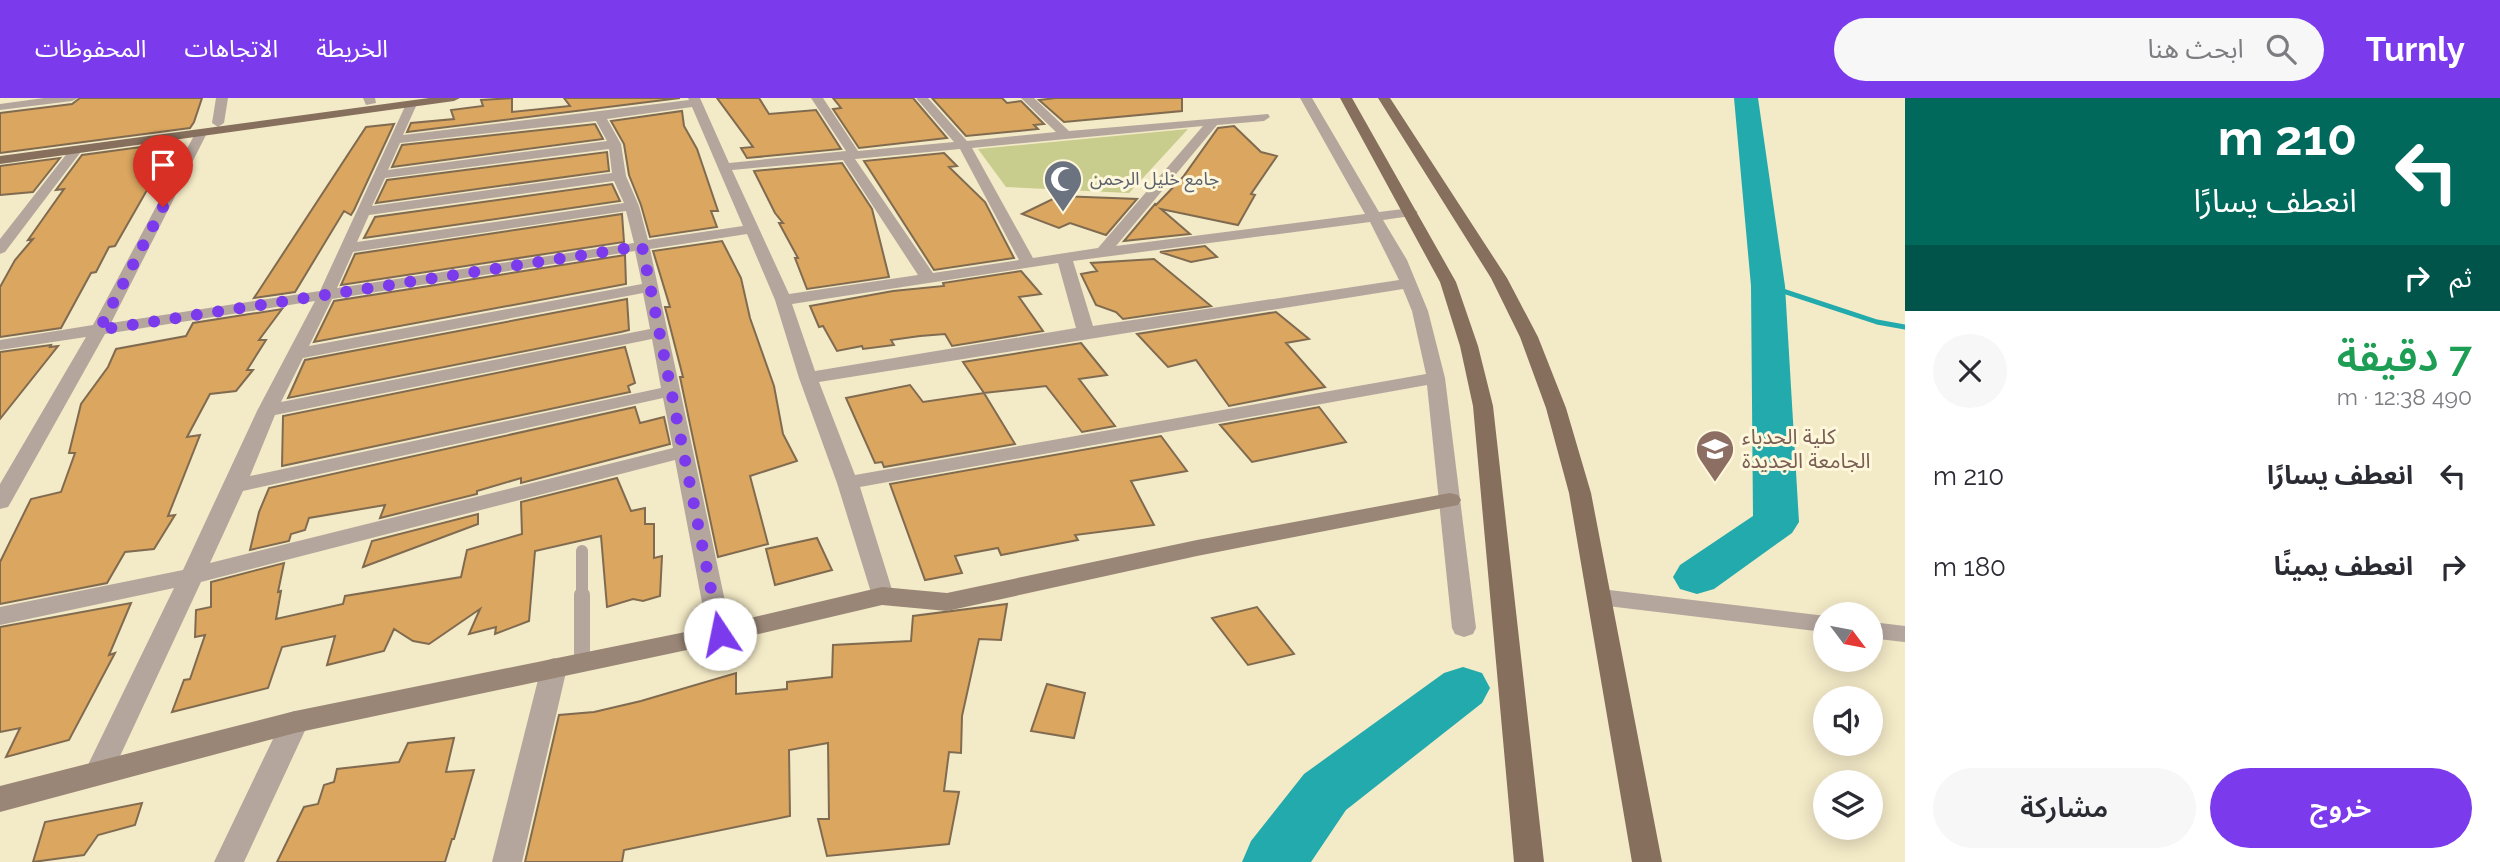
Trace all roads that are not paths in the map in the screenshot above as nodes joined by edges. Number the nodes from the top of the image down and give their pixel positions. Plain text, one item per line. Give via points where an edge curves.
1 (72, 98) edge
2 (222, 98) edge
3 (454, 98) edge
4 (619, 98) edge
5 (817, 98) edge
6 (922, 98) edge
7 (1027, 98) edge
8 (1306, 98) edge
9 (1346, 98) edge
10 (1384, 98) edge
11 (370, 100) edge
12 (695, 100) edge
13 (408, 101) edge
14 (0, 107) edge
15 (624, 112) junction
16 (600, 117) junction
17 (1264, 117) dead end
18 (1213, 122) junction
19 (218, 123) junction
20 (201, 133) junction
21 (1066, 135) junction
22 (149, 136) junction
23 (395, 140) junction
24 (615, 144) junction
25 (964, 145) junction
26 (76, 150) junction
27 (0, 152) edge
28 (850, 155) junction
29 (0, 160) edge
30 (723, 167) junction
31 (378, 175) junction
32 (619, 176) junction
33 (632, 206) junction
34 (363, 212) junction
35 (1411, 212) junction
36 (1374, 218) junction
37 (751, 229) junction
38 (642, 246) junction
39 (347, 248) junction
40 (0, 249) edge
41 (1103, 251) junction
42 (1064, 258) junction
43 (1028, 263) junction
44 (927, 276) junction
45 (1409, 283) junction
46 (650, 288) junction
47 (326, 295) junction
48 (783, 300) junction
49 (99, 330) junction
50 (659, 332) junction
51 (1086, 332) junction
52 (0, 345) edge
53 (296, 354) junction
54 (808, 378) junction
55 (1436, 378) junction
56 (671, 391) junction
57 (267, 411) junction
58 (683, 452) junction
59 (848, 483) junction
60 (235, 486) junction
61 (1450, 500) junction
62 (0, 502) edge
63 (582, 551) dead end
64 (192, 576) junction
65 (882, 596) junction
66 (1600, 597) junction
67 (0, 616) edge
68 (1813, 623) edge
69 (1464, 628) dead end
70 (1883, 631) edge
71 (720, 634) junction
72 (1905, 634) edge
73 (582, 662) junction
74 (554, 668) junction
75 (295, 722) junction
76 (98, 773) junction
77 (1, 800) edge
78 (229, 862) edge
79 (507, 862) edge
80 (1529, 862) edge
81 (1647, 862) edge

1 - 14 street
2 - 19 street
3 - 13 main road
4 - 15 street
5 - 28 street
6 - 25 street
7 - 21 street
8 - 36 street
9 - 35 main road
10 - 66 main road via 1493,268 1529,337 1556,408 1580,493
11 - 13 main road
11 - 19 main road
12 - 15 street
12 - 30 street
13 - 20 main road
13 - 23 street
15 - 16 street
16 - 23 street
16 - 24 street
17 - 18 street
18 - 21 street
18 - 41 street
19 - 22 main road
20 - 22 main road
20 - 49 street
21 - 25 street
22 - 26 main road
22 - 27 main road
23 - 31 street
24 - 31 street
24 - 32 street
25 - 28 street
25 - 43 street
26 - 29 main road
26 - 40 street
28 - 30 street
28 - 44 street
30 - 37 street
31 - 34 street
32 - 33 street
32 - 34 street
33 - 38 street
33 - 39 street
34 - 39 street
35 - 36 street
35 - 80 main road via 1448,282 1483,406
36 - 41 street
36 - 45 street
37 - 38 street
37 - 48 street
38 - 46 street
38 - 47 street
39 - 47 street
41 - 42 street
42 - 43 street
42 - 51 street
43 - 44 street
44 - 48 street
45 - 51 street
45 - 55 street via 1429,340
46 - 50 street
46 - 53 street
47 - 49 street
47 - 53 street
48 - 54 street
49 - 52 street
49 - 62 street
50 - 56 street
50 - 57 street
51 - 54 street
53 - 57 street
54 - 59 street
55 - 59 street
55 - 61 street
56 - 58 street
56 - 60 street
57 - 60 street
58 - 64 street
58 - 71 street
59 - 65 street
60 - 64 street
61 - 65 street via 947,602
61 - 69 street
63 - 73 lane
64 - 67 street
64 - 76 street
65 - 71 street
66 - 68 lane
66 - 81 main road
70 - 72 lane
71 - 73 street
73 - 74 street
74 - 75 street
74 - 79 street
75 - 76 street
75 - 78 street
76 - 77 street

